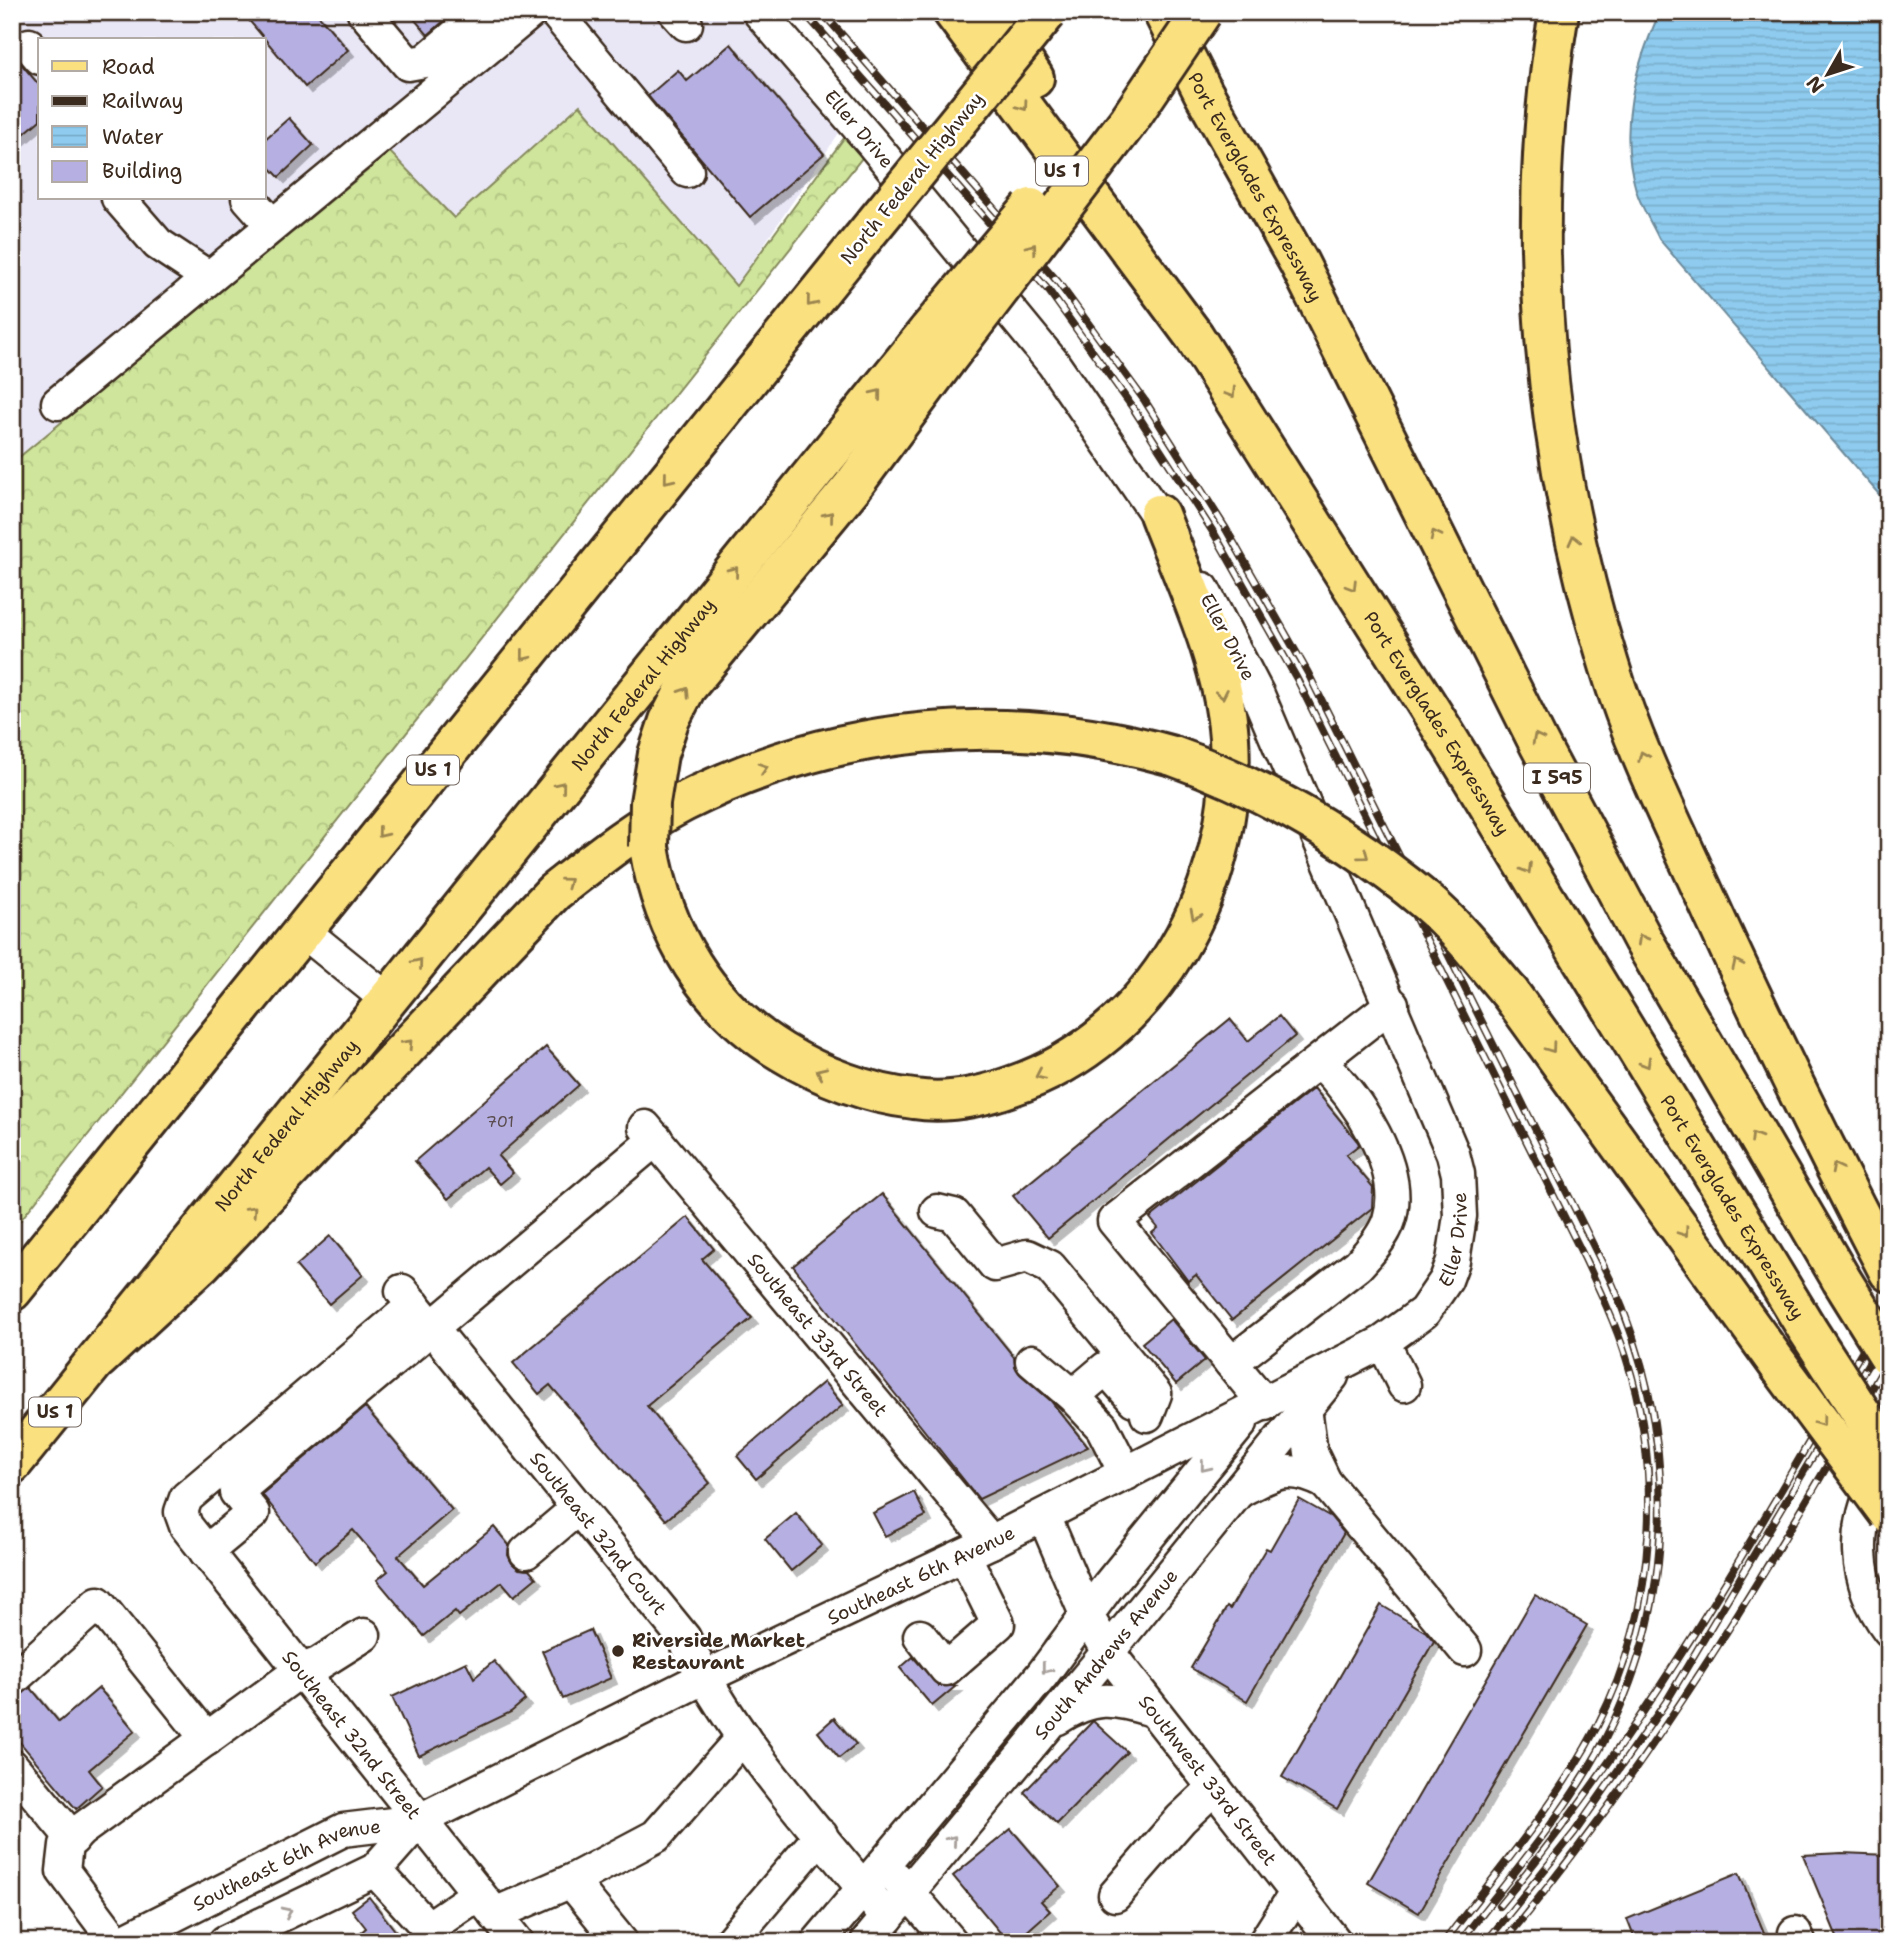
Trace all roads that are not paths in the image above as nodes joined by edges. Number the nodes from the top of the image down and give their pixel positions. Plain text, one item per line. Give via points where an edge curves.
1 (363, 12) edge
2 (483, 12) edge
3 (531, 12) edge
4 (555, 12) edge
5 (759, 12) edge
6 (953, 12) edge
7 (991, 12) edge
8 (1047, 12) edge
9 (1163, 12) edge
10 (1192, 12) edge
11 (1202, 12) edge
12 (1559, 12) edge
13 (687, 171) dead end
14 (120, 200) edge
15 (250, 200) edge
16 (272, 225) junction
17 (1299, 263) junction
18 (208, 277) junction
19 (1194, 335) junction
20 (937, 345) junction
21 (58, 403) dead end
22 (1159, 514) junction
23 (303, 931) junction
24 (388, 1000) junction
25 (1392, 1004) junction
26 (1320, 1061) junction
27 (937, 1211) dead end
28 (1889, 1272) edge
29 (12, 1291) edge
30 (416, 1308) junction
31 (1383, 1342) junction
32 (1889, 1356) edge
33 (98, 1359) junction
34 (1032, 1361) dead end
35 (1231, 1363) junction
36 (1342, 1364) junction
37 (1404, 1385) dead end
38 (1073, 1396) junction
39 (1305, 1408) junction
40 (1257, 1409) junction
41 (1147, 1416) junction
42 (1166, 1455) junction
43 (1889, 1458) edge
44 (12, 1464) edge
45 (1126, 1474) junction
46 (1325, 1482) junction
47 (1234, 1494) junction
48 (578, 1508) junction
49 (1889, 1514) edge
50 (1044, 1516) junction
51 (977, 1549) junction
52 (206, 1552) junction
53 (526, 1552) dead end
54 (1086, 1614) junction
55 (1889, 1630) edge
56 (364, 1635) dead end
57 (919, 1636) dead end
58 (1465, 1650) dead end
59 (1108, 1652) junction
60 (300, 1671) junction
61 (703, 1678) junction
62 (12, 1680) edge
63 (1152, 1710) junction
64 (1048, 1724) junction
65 (743, 1737) junction
66 (207, 1739) junction
67 (12, 1766) edge
68 (1214, 1788) junction
69 (418, 1821) junction
70 (821, 1835) junction
71 (73, 1839) junction
72 (884, 1864) junction
73 (375, 1870) junction
74 (571, 1881) junction
75 (864, 1888) junction
76 (909, 1892) junction
77 (1296, 1893) junction
78 (1115, 1895) dead end
79 (487, 1904) junction
80 (887, 1918) junction
81 (949, 1941) edge
82 (119, 1942) edge
83 (225, 1942) edge
84 (517, 1942) edge
85 (621, 1942) edge
86 (730, 1942) edge
87 (818, 1942) edge
88 (867, 1942) edge
89 (1265, 1942) edge
90 (1335, 1942) edge

1 - 2 street via 408,64 425,61
3 - 16 street
4 - 13 street
5 - 22 street, Eller Drive via 1046,354
6 -> 19 main road, Port Everglades Expressway
7 - 19 main road via 1103,181
8 -> 23 main road, North Federal Highway / US 1, bridge
9 - 17 main road, Port Everglades Expressway
10 - 17 main road
10 - 20 main road, North Federal Highway / US 1, bridge
20 -> 11 main road, bridge via 1129,120
28 -> 12 main road via 1771,1037 1668,816 1614,682 1587,593 1569,517 1545,356 1540,197
14 - 18 street via 158,244
15 - 16 street
16 - 18 street
32 -> 17 main road, Port Everglades Expressway / I 595, bridge via 1631,919
18 - 21 street
19 -> 43 main road, Port Everglades Expressway, bridge via 1441,727
22 -> 20 main road, bridge via 1210,645 1228,736 1227,800 1216,862 1208,888 1157,981 1127,1016 1071,1059 1004,1089 956,1099 878,1092 813,1069 748,1029 699,975 666,914 649,847 658,754 686,688 844,498
24 -> 20 main road, North Federal Highway / US 1
22 - 25 street, Eller Drive via 1258,695
23 - 24 street
23 - 29 main road, North Federal Highway / US 1
24 - 33 main road, North Federal Highway / US 1
25 - 26 street
25 - 31 street, Eller Drive via 1453,1154 1460,1216 1453,1261 1436,1297 1411,1324
26 - 35 street via 1345,1087 1382,1151 1391,1189 1389,1220 1358,1265
26 - 35 street via 1114,1220
27 - 41 street via 954,1215 995,1265 1027,1256 1050,1267 1155,1394
30 - 48 street, Southeast 32nd Court
30 - 51 street, Southeast 33rd Street via 651,1133
30 - 52 street via 236,1492 253,1513
30 - 52 street, Southeast 32nd Street via 186,1498 181,1512 186,1526
31 - 36 street, Southeast 6th Avenue
31 - 37 street
33 - 44 main road, US 1
33 -> 49 main road, bridge via 202,1263 554,892 619,842 683,802 756,770 887,736 1031,729 1114,740 1220,773 1330,830 1429,904 1510,993
34 - 38 street
35 - 40 street
36 - 39 street, South Andrews Avenue
36 - 40 street, Southeast 6th Avenue
38 - 41 street via 1106,1368
38 - 45 street via 1102,1427
39 - 46 street via 1311,1453
39 - 47 street, South Andrews Avenue
40 - 42 street, Southeast 6th Avenue
40 -> 54 street, South Andrews Avenue
41 - 42 street
42 - 45 street, Southeast 6th Avenue
43 - 55 street via 1864,1509 1858,1540 1862,1574
45 - 50 street, Southeast 6th Avenue
46 - 47 street via 1306,1473 1282,1472
46 - 58 street
47 - 59 street, South Andrews Avenue
48 - 53 street
48 - 61 street, Southeast 32nd Court via 684,1638
50 - 51 street, Southeast 6th Avenue
50 - 54 street, Southwest 33rd Street
51 - 57 street, Southeast 33rd Street via 998,1624 946,1669
51 - 61 street, Southeast 6th Avenue
52 - 60 street, Southeast 32nd Street
54 - 59 street, Southwest 33rd Street
54 -> 72 street, South Andrews Avenue via 1042,1675
56 - 60 street
59 - 63 street, Southwest 33rd Street
59 - 64 street, South Andrews Avenue
60 - 66 street
60 - 69 street, Southeast 32nd Street
61 - 65 street, Southeast 32nd Court
61 - 69 street, Southeast 6th Avenue
62 - 66 street via 98,1603
63 - 64 street via 1093,1700
63 - 68 street, Southwest 33rd Street
76 -> 64 street, South Andrews Avenue
65 - 70 street, Southeast 32nd Court
65 - 74 street via 656,1836
66 - 71 street
67 - 71 street
68 - 77 street, Southwest 33rd Street
68 - 78 street
69 - 73 street, Southeast 6th Avenue
69 - 79 street, Southeast 32nd Street
69 - 82 street, Southeast 6th Avenue via 343,1830
70 - 75 street, Southeast 32nd Court
70 - 86 street
71 - 82 street via 66,1846 63,1871
72 - 75 street, South Andrews Avenue
72 - 76 street
73 - 79 street via 428,1928
83 -> 73 street, Southeast 6th Avenue
74 - 79 street
74 - 85 street
75 - 80 street, Southeast 32nd Court
75 - 87 street, South Andrews Avenue
76 - 80 street, South Andrews Avenue
76 - 81 street
77 - 89 street
77 - 90 street, Southwest 33rd Street
79 - 84 street, Southeast 32nd Street
80 - 88 street, South Andrews Avenue

